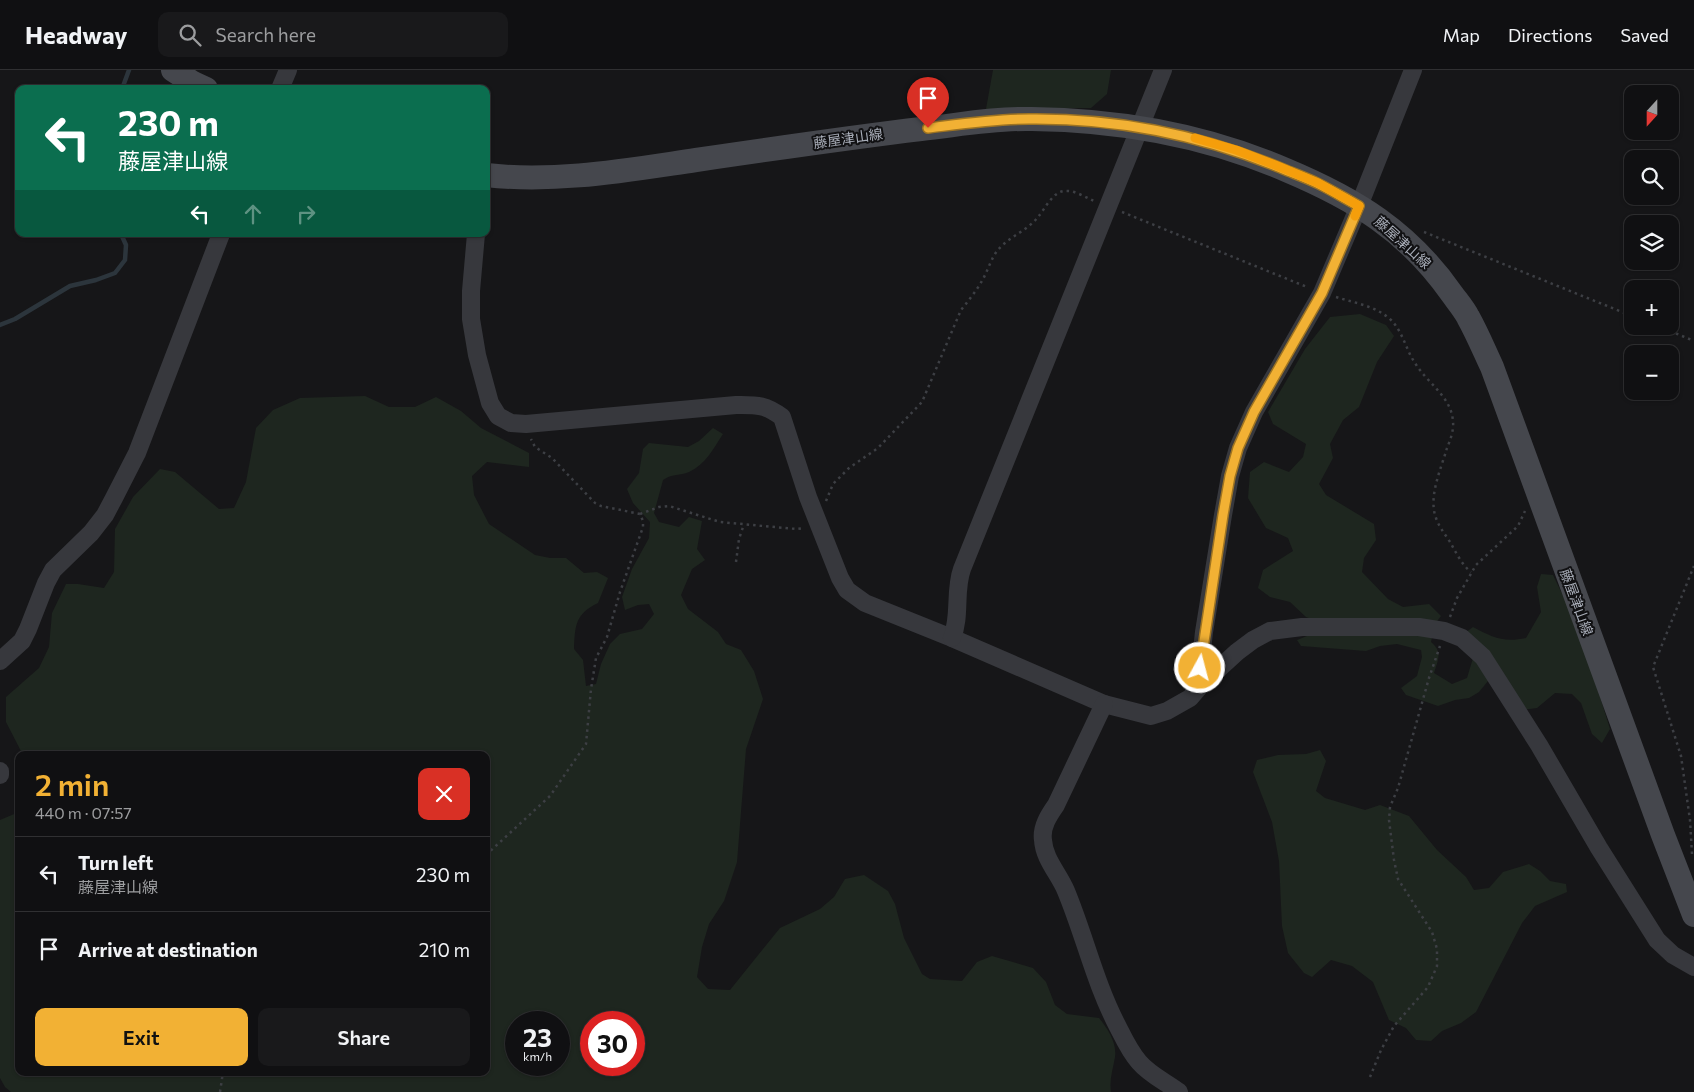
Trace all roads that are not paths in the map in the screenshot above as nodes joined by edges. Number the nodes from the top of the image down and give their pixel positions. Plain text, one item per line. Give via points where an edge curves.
1 (173, 70) edge
2 (288, 70) edge
3 (1162, 70) edge
4 (1413, 70) edge
5 (198, 85) edge
6 (282, 85) edge
7 (1139, 127) junction
8 (490, 176) edge
9 (1359, 206) junction
10 (220, 237) edge
11 (476, 237) edge
12 (952, 638) junction
13 (0, 661) edge
14 (1202, 684) junction
15 (1104, 704) junction
16 (0, 771) edge
17 (0, 775) edge
18 (1694, 915) edge
19 (1694, 967) edge
20 (1179, 1092) edge

1 - 5 main road
2 - 6 street
3 - 7 street
4 - 9 street
7 - 8 main road, 藤屋津山線 via 1028,118 853,137 549,178
7 - 9 main road, 藤屋津山線 via 1236,150 1318,183
7 - 12 street via 962,569 958,619
9 - 14 street via 1322,293 1254,412 1238,448 1226,496 1204,632 1200,668
9 - 18 main road, 藤屋津山線 via 1387,224 1418,252 1468,316 1492,367
10 - 13 street via 137,454 105,515 53,570 22,641
11 - 12 street via 471,319 490,403 498,416 511,423 526,424 736,405 760,405 772,409 782,417 818,521 847,590 865,603
12 - 15 street
14 - 15 street via 1183,703 1151,716
14 - 19 street via 1253,640 1270,632 1302,627 1419,627 1462,638 1482,657 1539,745 1657,940 1673,955
15 - 20 street via 1048,817 1042,841 1069,897 1104,1001 1126,1043 1151,1074
16 - 17 street

